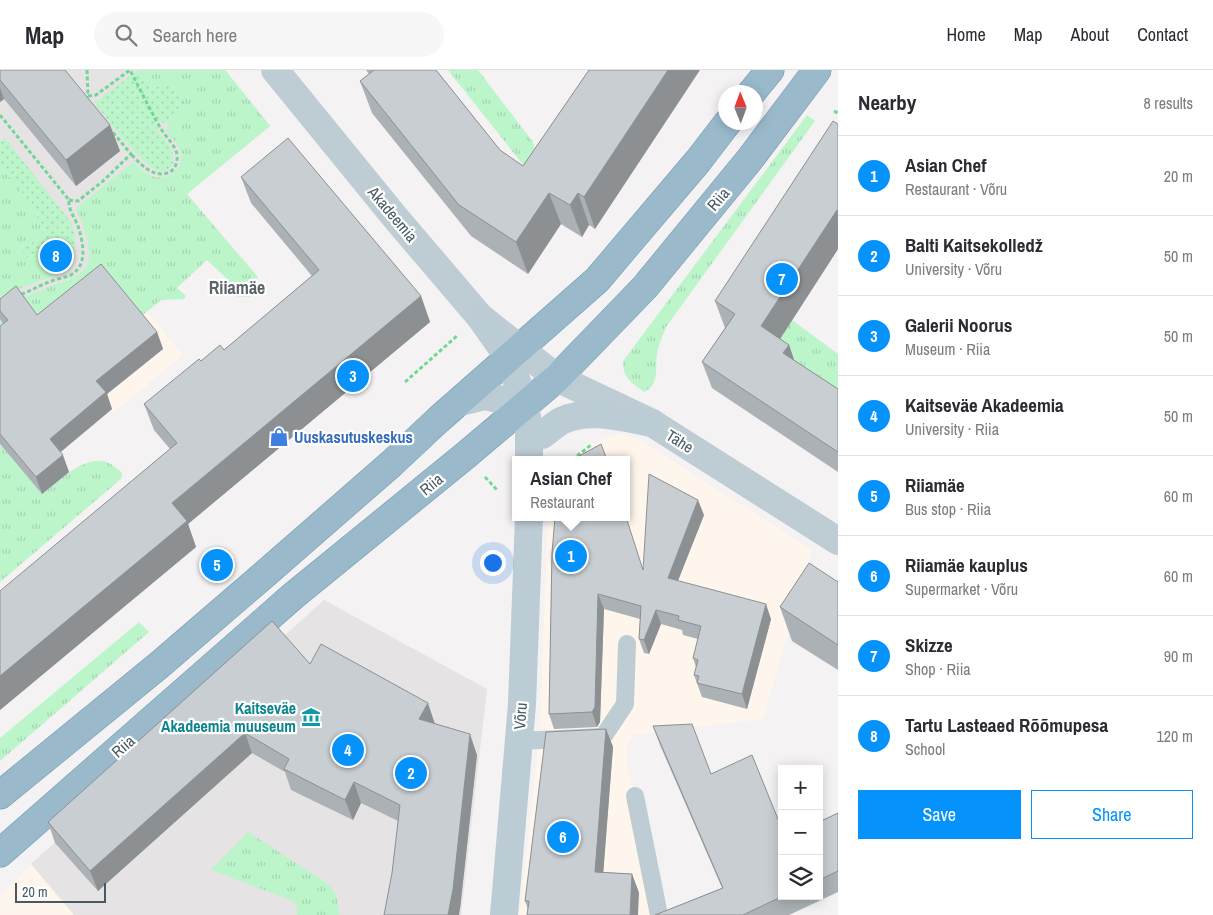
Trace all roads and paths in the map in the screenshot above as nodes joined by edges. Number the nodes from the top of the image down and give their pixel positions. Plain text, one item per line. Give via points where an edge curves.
1 (87, 70) edge
2 (275, 70) edge
3 (770, 70) edge
4 (816, 70) edge
5 (758, 85) edge
6 (88, 96) junction
7 (89, 104) edge
8 (0, 115) edge
9 (107, 125) edge
10 (722, 130) edge
11 (131, 154) junction
12 (69, 200) junction
13 (14, 298) edge
14 (471, 324) junction
15 (514, 354) junction
16 (405, 382) dead end
17 (457, 403) junction
18 (535, 416) edge
19 (652, 422) junction
20 (530, 456) edge
21 (479, 470) dead end
22 (498, 491) dead end
23 (529, 521) edge
24 (838, 541) edge
25 (626, 644) dead end
26 (518, 741) junction
27 (0, 795) edge
28 (635, 796) dead end
29 (0, 853) edge
30 (504, 915) edge
31 (659, 915) edge

1 - 6 path
2 - 14 street, Akadeemia via 394,216
3 - 5 highway
4 - 18 highway, Riia via 750,159
6 - 7 path
6 - 11 path via 96,95 130,70 178,156 173,170 163,175 154,173
8 - 12 path
9 - 11 path
10 - 15 highway via 598,280
11 - 12 path via 78,201
12 - 13 path via 81,239 82,262 71,274
14 - 15 street, Akadeemia
14 - 16 path
15 - 17 highway
15 - 18 street, Tähe
15 - 18 main road
17 - 18 main road via 485,396 503,400
17 - 27 highway via 158,666
18 - 19 street, Tähe
18 - 19 main road via 559,422 577,415 606,414
18 - 20 main road
18 - 29 highway, Riia via 466,455 292,596
19 - 24 street, Tähe
21 - 22 path
23 - 26 main road, Võru
25 - 26 lane via 625,704 603,737
26 - 30 main road, Võru
28 - 31 lane

